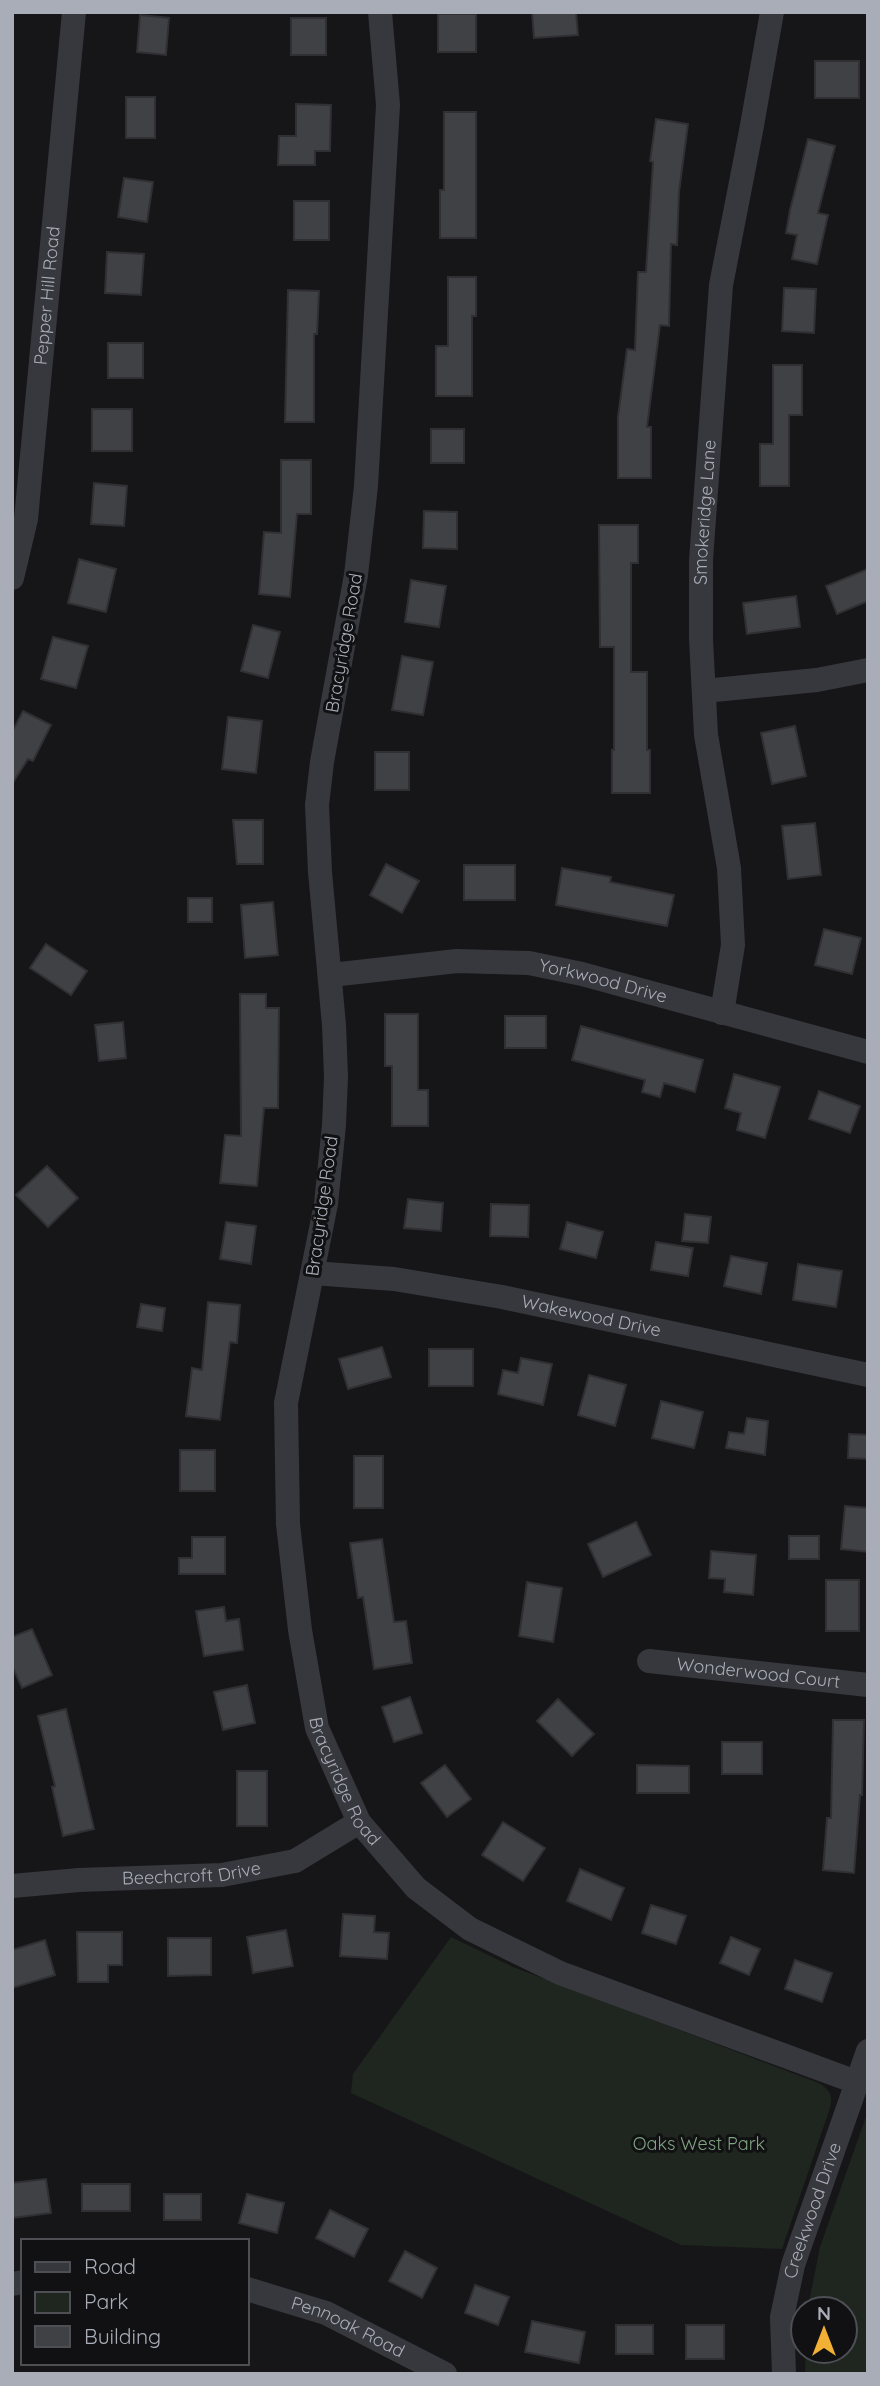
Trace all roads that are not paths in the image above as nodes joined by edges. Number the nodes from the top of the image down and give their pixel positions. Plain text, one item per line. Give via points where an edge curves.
1 (74, 12) edge
2 (380, 12) edge
3 (772, 12) edge
4 (12, 578) edge
5 (868, 670) edge
6 (704, 691) junction
7 (331, 975) junction
8 (722, 1013) junction
9 (868, 1052) edge
10 (313, 1273) junction
11 (868, 1375) edge
12 (649, 1661) dead end
13 (868, 1685) edge
14 (359, 1822) junction
15 (13, 1883) edge
16 (868, 2051) edge
17 (856, 2082) junction
18 (248, 2289) edge
19 (445, 2374) edge
20 (784, 2374) edge

1 - 4 street, Pepper Hill Road via 26,519
2 - 7 street, Bracyridge Road via 388,105 366,486 356,575 317,805
3 - 6 street, Smokeridge Lane via 721,285 701,561
5 - 6 street
6 - 8 street, Smokeridge Lane via 706,735 729,868 733,945
7 - 8 street, Yorkwood Drive via 457,961 528,963
7 - 10 street, Bracyridge Road via 337,1077 326,1204
8 - 9 street, Yorkwood Drive
10 - 11 street, Wakewood Drive via 394,1279 502,1297
10 - 14 street, Bracyridge Road via 286,1403 288,1524 317,1728
12 - 13 street, Wonderwood Court
14 - 15 street, Beechcroft Drive via 295,1861 222,1875
14 - 17 street, Bracyridge Road via 416,1888 470,1929 560,1973
16 - 17 street, Creekwood Drive
17 - 20 street, Creekwood Drive via 793,2265 782,2317
18 - 19 street, Pennoak Road via 326,2313

